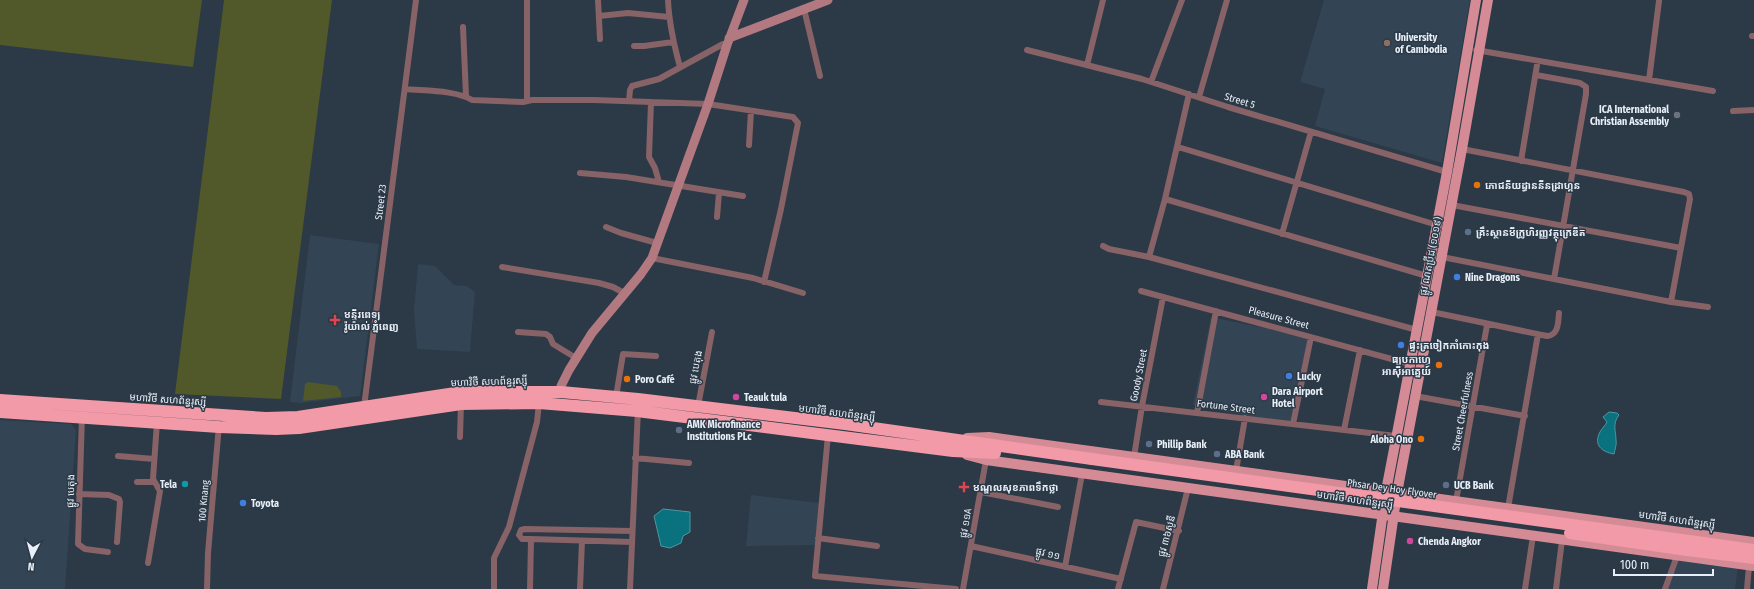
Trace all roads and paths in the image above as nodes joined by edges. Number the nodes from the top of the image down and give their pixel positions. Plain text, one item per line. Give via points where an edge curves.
1 (416, 0) edge
2 (527, 0) edge
3 (598, 0) edge
4 (668, 0) edge
5 (744, 0) edge
6 (828, 0) edge
7 (1103, 0) edge
8 (1182, 0) edge
9 (1227, 0) edge
10 (1476, 0) edge
11 (1488, 0) edge
12 (1659, 1) dead end
13 (808, 5) edge
14 (599, 16) junction
15 (669, 17) junction
16 (462, 27) dead end
17 (600, 39) dead end
18 (673, 42) junction
19 (728, 42) junction
20 (634, 46) dead end
21 (1469, 49) junction
22 (1027, 50) dead end
23 (1479, 51) junction
24 (1538, 63) junction
25 (1087, 65) junction
26 (680, 67) junction
27 (1536, 75) junction
28 (820, 76) dead end
29 (1649, 80) junction
30 (1151, 82) junction
31 (405, 89) junction
32 (1713, 91) dead end
33 (1189, 94) junction
34 (466, 96) junction
35 (1199, 97) junction
36 (527, 101) junction
37 (629, 102) junction
38 (650, 102) junction
39 (708, 104) junction
40 (1754, 110) edge
41 (750, 111) junction
42 (1733, 111) dead end
43 (1311, 132) junction
44 (749, 145) dead end
45 (1178, 147) junction
46 (1462, 149) junction
47 (1521, 161) junction
48 (1573, 170) junction
49 (1447, 172) junction
50 (580, 173) dead end
51 (659, 182) junction
52 (1296, 183) junction
53 (677, 186) junction
54 (719, 192) junction
55 (743, 196) dead end
56 (1165, 199) junction
57 (1452, 205) junction
58 (716, 217) dead end
59 (1437, 225) junction
60 (1563, 226) junction
61 (606, 227) dead end
62 (1282, 234) junction
63 (657, 243) junction
64 (1103, 246) dead end
65 (1681, 248) junction
66 (1149, 257) junction
67 (1442, 257) junction
68 (652, 258) junction
69 (502, 267) dead end
70 (1427, 276) junction
71 (1554, 279) junction
72 (764, 282) junction
73 (1141, 291) dead end
74 (624, 293) junction
75 (803, 293) dead end
76 (1163, 297) junction
77 (1671, 302) junction
78 (1708, 307) dead end
79 (1216, 311) junction
80 (1432, 312) junction
81 (1559, 313) dead end
82 (1487, 325) junction
83 (1417, 330) junction
84 (518, 332) dead end
85 (712, 332) dead end
86 (1538, 334) junction
87 (1311, 337) junction
88 (1360, 350) junction
89 (656, 356) dead end
90 (576, 358) junction
91 (1410, 364) junction
92 (560, 392) junction
93 (1415, 396) junction
94 (616, 397) junction
95 (0, 400) edge
96 (1101, 402) dead end
97 (539, 403) junction
98 (461, 404) junction
99 (638, 405) junction
100 (698, 406) junction
101 (1142, 406) junction
102 (364, 407) junction
103 (1473, 408) junction
104 (0, 412) edge
105 (83, 412) junction
106 (1197, 413) junction
107 (1524, 416) junction
108 (160, 417) junction
109 (1245, 418) junction
110 (220, 421) junction
111 (1293, 424) junction
112 (1344, 430) junction
113 (828, 435) junction
114 (460, 436) dead end
115 (1396, 436) junction
116 (954, 438) junction
117 (953, 451) junction
118 (118, 456) dead end
119 (1134, 457) junction
120 (635, 458) junction
121 (154, 459) junction
122 (986, 460) junction
123 (689, 463) dead end
124 (1088, 466) junction
125 (1241, 472) junction
126 (137, 482) dead end
127 (154, 482) junction
128 (1188, 488) junction
129 (981, 492) junction
130 (1386, 492) junction
131 (1397, 493) junction
132 (79, 494) junction
133 (1242, 496) junction
134 (1456, 501) junction
135 (1058, 507) dead end
136 (1508, 508) junction
137 (1382, 515) junction
138 (1394, 517) junction
139 (632, 531) junction
140 (1179, 531) junction
141 (1505, 532) junction
142 (1533, 536) junction
143 (818, 538) junction
144 (531, 540) junction
145 (1562, 540) junction
146 (582, 541) junction
147 (117, 542) dead end
148 (632, 542) junction
149 (1754, 542) edge
150 (877, 546) dead end
151 (971, 546) junction
152 (1684, 549) junction
153 (1754, 550) edge
154 (108, 552) dead end
155 (148, 563) dead end
156 (1752, 564) edge
157 (1065, 567) junction
158 (1121, 579) junction
159 (870, 581) junction
160 (207, 589) edge
161 (494, 589) edge
162 (530, 589) edge
163 (580, 589) edge
164 (630, 589) edge
165 (868, 589) edge
166 (956, 589) edge
167 (963, 589) edge
168 (1118, 589) edge
169 (1163, 589) edge
170 (1372, 589) edge
171 (1383, 589) edge
172 (1526, 589) edge
173 (1556, 589) edge
174 (1666, 589) edge
175 (1747, 589) edge

1 - 31 street, Street 23
2 - 36 street
3 - 14 street
4 - 15 street
5 - 19 street
6 - 13 street
7 - 25 street
8 - 30 street
9 - 35 street
10 - 21 main road, ផ្លូវ ណតប្រ៊ីដ (១០១៩)
11 - 23 main road, ផ្លូវ ណតប្រ៊ីដ (១០១៩)
12 - 29 street
13 - 19 street
13 - 28 street
14 - 15 street via 628,13
14 - 17 street
15 - 18 street
16 - 34 street
18 - 20 street
18 - 26 street
19 - 26 street
19 - 39 street
21 - 23 street
21 - 49 main road, ផ្លូវ ណតប្រ៊ីដ (១០១៩)
22 - 25 street, Street 5
23 - 24 street
23 - 46 main road, ផ្លូវ ណតប្រ៊ីដ (១០១៩)
24 - 27 street
24 - 29 street
25 - 30 street, Street 5
26 - 37 street via 659,79 632,86
27 - 47 street
27 - 48 street via 1586,87
29 - 32 street
30 - 33 street, Street 5
31 - 34 street
31 - 102 street, Street 23
33 - 35 street, Street 5
33 - 45 street
34 - 36 street via 472,100
35 - 43 street, Street 5
36 - 37 street
37 - 38 street
38 - 39 street
38 - 51 street via 649,157
39 - 41 street
39 - 53 street
40 - 42 street
41 - 44 street
41 - 72 street via 794,117 798,123
43 - 49 street, Street 5
43 - 52 street
45 - 52 street
45 - 56 street
46 - 47 street
46 - 57 main road, ផ្លូវ ណតប្រ៊ីដ (១០១៩)
47 - 48 street
48 - 60 street
48 - 65 street via 1689,194
49 - 59 main road, ផ្លូវ ណតប្រ៊ីដ (១០១៩)
50 - 51 street
51 - 53 street
52 - 59 street
52 - 62 street
53 - 54 street
53 - 63 street
54 - 55 street
54 - 58 street
56 - 62 street
56 - 66 street
57 - 60 street
57 - 67 main road, ផ្លូវ ណតប្រ៊ីដ (១០១៩)
59 - 70 main road, ផ្លូវ ណតប្រ៊ីដ (១០១៩)
60 - 65 street
60 - 71 street
61 - 63 street
62 - 70 street
63 - 68 street
64 - 66 street
65 - 77 street
66 - 83 street
67 - 71 street
67 - 80 main road, ផ្លូវ ណតប្រ៊ីដ (១០១៩)
68 - 72 street
68 - 74 street
69 - 74 street via 599,283 613,286
70 - 83 main road, ផ្លូវ ណតប្រ៊ីដ (១០១៩)
71 - 77 street
72 - 75 street
73 - 76 street, Pleasure Street
74 - 90 street
76 - 79 street, Pleasure Street
76 - 101 street, Goody Street
77 - 78 street
79 - 87 street, Pleasure Street
79 - 106 street
80 - 82 street
80 - 93 main road, ផ្លូវ ណតប្រ៊ីដ (១០១៩)
81 - 86 street via 1553,336
82 - 86 street
82 - 103 street, Street Cheerfulness
83 - 91 main road, ផ្លូវ ណតប្រ៊ីដ (១០១៩)
84 - 90 street via 546,334 553,344
85 - 100 street, ផ្លូវ បេតុង
86 - 107 street
87 - 88 street, Pleasure Street
87 - 111 street
88 - 91 street, Pleasure Street
88 - 112 street
89 - 94 street via 623,354
90 - 92 street
91 - 115 main road, ផ្លូវ ណតប្រ៊ីដ (១០១៩)
92 - 94 highway, មហាវិថី សហព័ន្ធរុស្ស៊ី
92 - 102 highway, មហាវិថី សហព័ន្ធរុស្ស៊ី via 462,392
93 - 103 street
93 - 131 main road, ផ្លូវ ណតប្រ៊ីដ (១០១៩)
94 - 99 highway, មហាវិថី សហព័ន្ធរុស្ស៊ី
95 - 105 highway, មហាវិថី សហព័ន្ធរុស្ស៊ី
96 - 101 street, Fortune Street
97 - 98 highway, មហាវិថី សហព័ន្ធរុស្ស៊ី
97 - 99 highway, មហាវិថី សហព័ន្ធរុស្ស៊ី
97 - 161 street via 537,422 509,527 494,558
98 - 110 highway, មហាវិថី សហព័ន្ធរុស្ស៊ី via 299,428 276,429
98 - 114 street
99 - 100 highway, មហាវិថី សហព័ន្ធរុស្ស៊ី
99 - 113 highway, មហាវិថី សហព័ន្ធរុស្ស៊ី
99 - 120 street
100 - 116 highway, មហាវិថី សហព័ន្ធរុស្ស៊ី
101 - 106 street, Fortune Street
101 - 119 street, Goody Street
102 - 110 highway, មហាវិថី សហព័ន្ធរុស្ស៊ី via 298,417
103 - 107 street
103 - 134 street, Street Cheerfulness
104 - 105 highway, មហាវិថី សហព័ន្ធរុស្ស៊ី
105 - 108 highway, មហាវិថី សហព័ន្ធរុស្ស៊ី
105 - 132 street, ផ្លូវ បេតុង
106 - 109 street, Fortune Street
107 - 136 street
108 - 110 highway, មហាវិថី សហព័ន្ធរុស្ស៊ី
108 - 121 street
109 - 111 street, Fortune Street
109 - 125 street
110 - 160 street, 100 Knang
111 - 112 street, Fortune Street
112 - 115 street, Fortune Street
113 - 117 highway, មហាវិថី សហព័ន្ធរុស្ស៊ី
113 - 143 street
115 - 130 main road, ផ្លូវ ណតប្រ៊ីដ (១០១៩)
116 - 119 main road, មហាវិថី សហព័ន្ធរុស្ស៊ី via 989,437
116 - 124 highway, មហាវិថី សហព័ន្ធរុស្ស៊ី
117 - 122 main road, មហាវិថី សហព័ន្ធរុស្ស៊ី
117 - 124 highway, មហាវិថី សហព័ន្ធរុស្ស៊ី via 989,452
118 - 121 street
119 - 125 main road, មហាវិថី សហព័ន្ធរុស្ស៊ី
120 - 123 street
120 - 139 street
121 - 127 street
122 - 124 main road, មហាវិថី សហព័ន្ធរុស្ស៊ី
122 - 129 street, ផ្លូវ ១១A
124 - 128 main road, មហាវិថី សហព័ន្ធរុស្ស៊ី
124 - 152 highway, Phsar Dey Hoy Flyover, bridge
124 - 157 street
125 - 130 main road, មហាវិថី សហព័ន្ធរុស្ស៊ី
125 - 133 main road via 1251,478 1252,486
126 - 127 street
127 - 155 street via 160,491
128 - 133 main road, មហាវិថី សហព័ន្ធរុស្ស៊ី
128 - 140 street, ផ្លូវ ៣៦សូនី
129 - 135 street
129 - 151 street, ផ្លូវ ១១A
130 - 131 main road, មហាវិថី សហព័ន្ធរុស្ស៊ី
130 - 137 main road, ផ្លូវ ណតប្រ៊ីដ (១០១៩)
131 - 134 main road, មហាវិថី សហព័ន្ធរុស្ស៊ី
131 - 138 main road, ផ្លូវ ណតប្រ៊ីដ (១០១៩)
132 - 147 street via 119,499
132 - 154 street, ផ្លូវ បេតុង via 78,544 85,549
133 - 137 main road, មហាវិថី សហព័ន្ធរុស្ស៊ី
134 - 136 main road, មហាវិថី សហព័ន្ធរុស្ស៊ី
136 - 141 main road via 1501,511 1498,519 1499,526
136 - 149 main road, មហាវិថី សហព័ន្ធរុស្ស៊ី
137 - 138 main road, មហាវិថី សហព័ន្ធរុស្ស៊ី
137 - 170 main road, ផ្លូវ ណតប្រ៊ីដ (១០១៩)
138 - 141 main road, មហាវិថី សហព័ន្ធរុស្ស៊ី
138 - 171 main road, ផ្លូវ ណតប្រ៊ីដ (១០១៩)
139 - 144 street via 525,529 520,532 522,539
139 - 148 street
140 - 158 street via 1136,522
140 - 169 street, ផ្លូវ ៣៦សូនី
141 - 142 main road, មហាវិថី សហព័ន្ធរុស្ស៊ី
142 - 145 main road, មហាវិថី សហព័ន្ធរុស្ស៊ី
142 - 172 street
143 - 150 street
143 - 159 street via 814,576
144 - 146 street
144 - 162 street
145 - 152 main road, មហាវិថី សហព័ន្ធរុស្ស៊ី
145 - 173 street
146 - 148 street
146 - 163 street
148 - 164 street
151 - 157 street, ផ្លូវ ១១
151 - 167 street, ផ្លូវ ១១A
152 - 153 highway
152 - 156 highway
152 - 174 street
156 - 175 street
157 - 158 street, ផ្លូវ ១១
158 - 168 street
159 - 165 street
159 - 166 street

